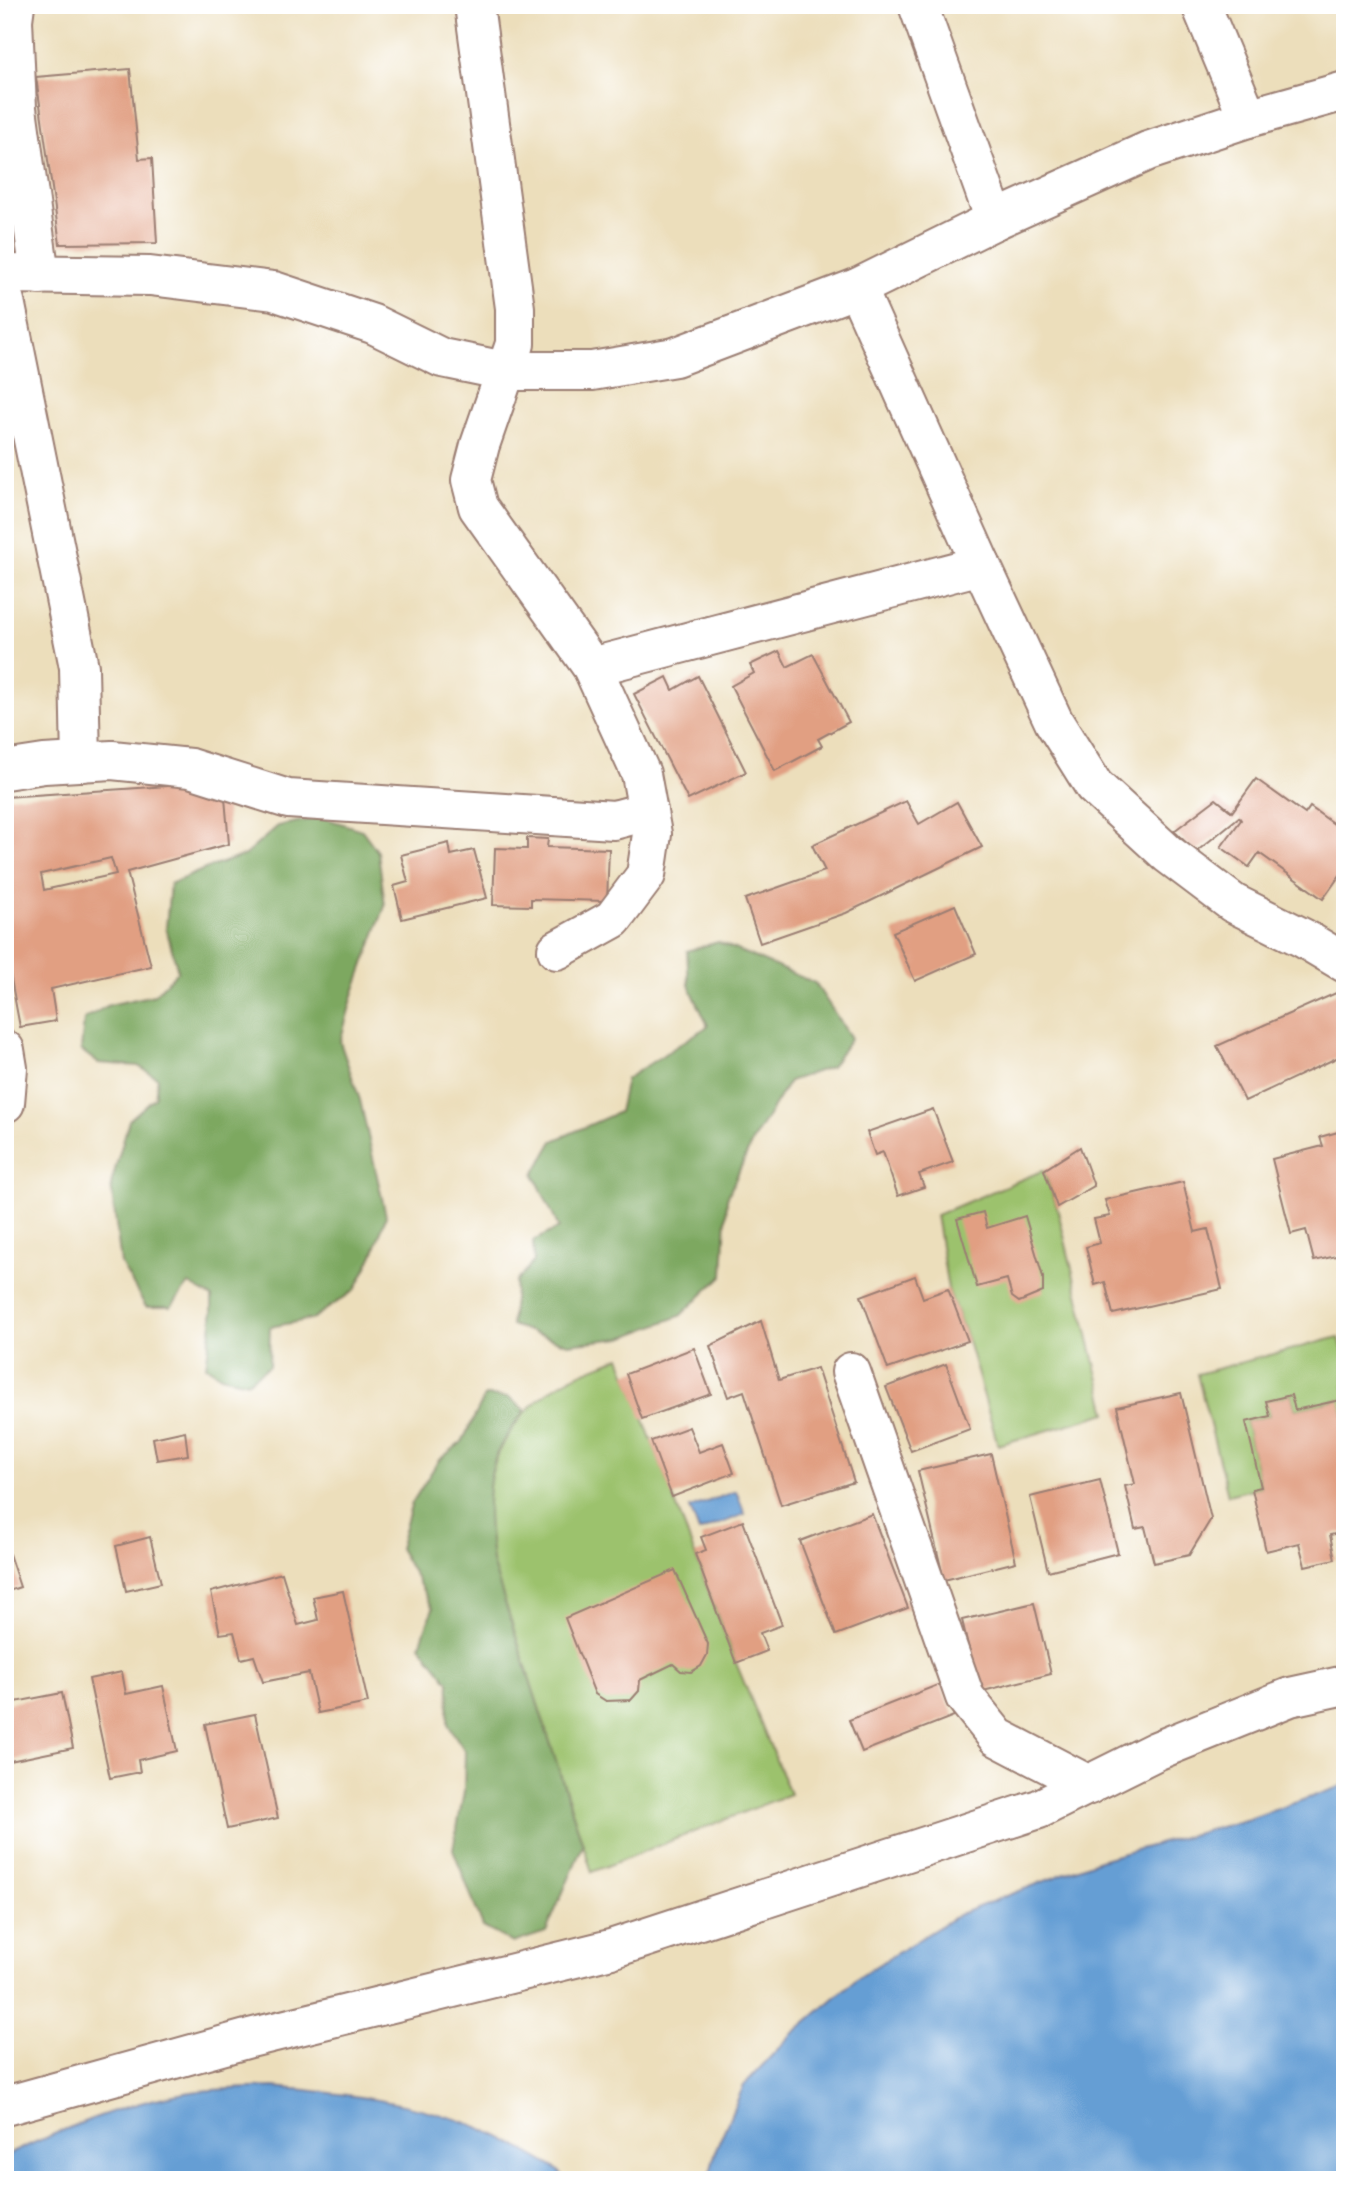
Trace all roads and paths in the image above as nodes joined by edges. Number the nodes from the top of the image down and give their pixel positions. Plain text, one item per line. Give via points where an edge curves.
1 (15, 5) edge
2 (474, 5) edge
3 (918, 5) edge
4 (1201, 5) edge
5 (1345, 91) edge
6 (1248, 118) junction
7 (995, 220) junction
8 (23, 274) edge
9 (857, 288) junction
10 (5, 301) edge
11 (505, 371) junction
12 (981, 565) junction
13 (592, 667) junction
14 (81, 762) junction
15 (5, 770) edge
16 (648, 811) junction
17 (557, 950) dead end
18 (1345, 963) edge
19 (5, 1050) edge
20 (5, 1103) edge
21 (851, 1372) dead end
22 (1345, 1685) edge
23 (1089, 1785) junction
24 (5, 2106) edge

1 - 8 street
2 - 11 street via 515,308 515,344
3 - 7 street
4 - 6 street
5 - 6 street
6 - 7 street via 1148,151
7 - 9 street
8 - 11 street via 150,276 274,291 373,324 442,358
9 - 11 street via 675,357 592,371
9 - 12 street
10 - 14 street via 79,667
11 - 13 street via 471,480 478,508
12 - 13 street
12 - 18 street via 1054,722 1094,786 1168,854 1233,903
13 - 16 street via 641,774
14 - 15 street
14 - 16 street via 190,768 288,799 614,820
16 - 17 street via 652,834 646,875 613,919
19 - 20 street
21 - 23 street via 964,1697 997,1737
22 - 23 street via 1290,1698 1156,1751
23 - 24 street via 1039,1809 611,1949 250,2038

